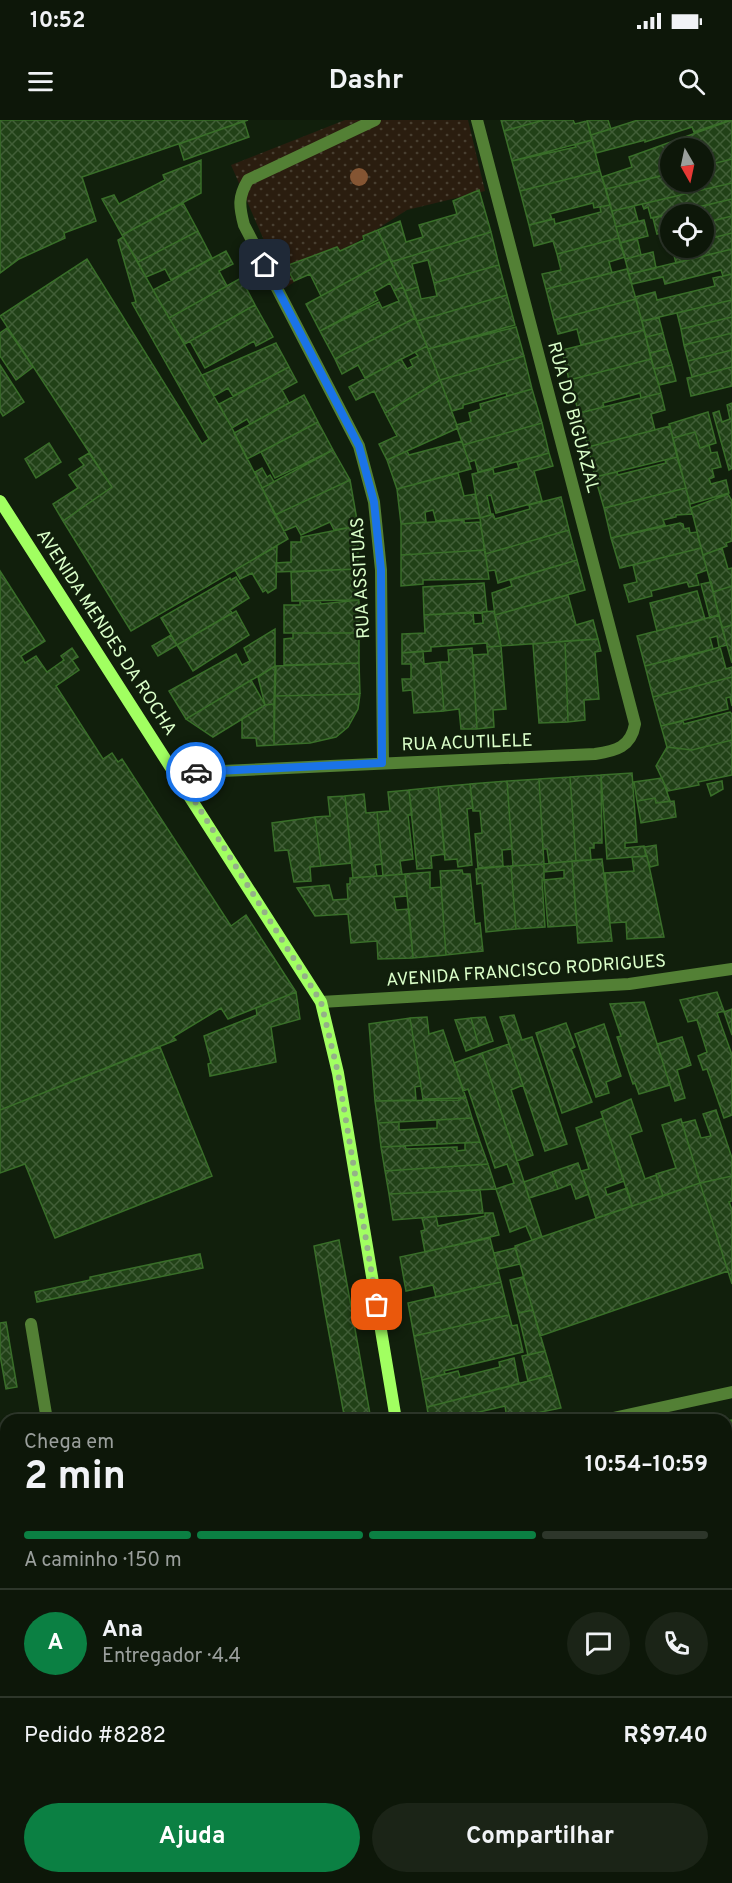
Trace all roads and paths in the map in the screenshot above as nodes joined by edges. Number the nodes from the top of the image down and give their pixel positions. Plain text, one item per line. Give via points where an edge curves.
1 (375, 120) edge
2 (477, 120) edge
3 (0, 501) edge
4 (635, 724) joint
5 (382, 763) junction
6 (177, 773) junction
7 (732, 969) edge
8 (321, 1002) junction
9 (31, 1324) dead end
10 (732, 1392) edge
11 (46, 1414) edge
12 (395, 1414) edge
13 (631, 1414) edge

1 - 5 street, RUA ASSITUAS via 248,180 239,195 239,207 244,225 359,446 374,502 381,570
2 - 4 street, RUA DO BIGUAZAL
3 - 6 street, AVENIDA MENDES DA ROCHA
4 - 5 street, RUA ACUTILELE via 633,735 617,751
5 - 6 street, RUA ACUTILELE
6 - 8 street, AVENIDA MENDES DA ROCHA
7 - 8 street, AVENIDA FRANCISCO RODRIGUES via 629,984
8 - 12 street, AVENIDA MENDES DA ROCHA via 338,1073
9 - 11 street
10 - 13 street

